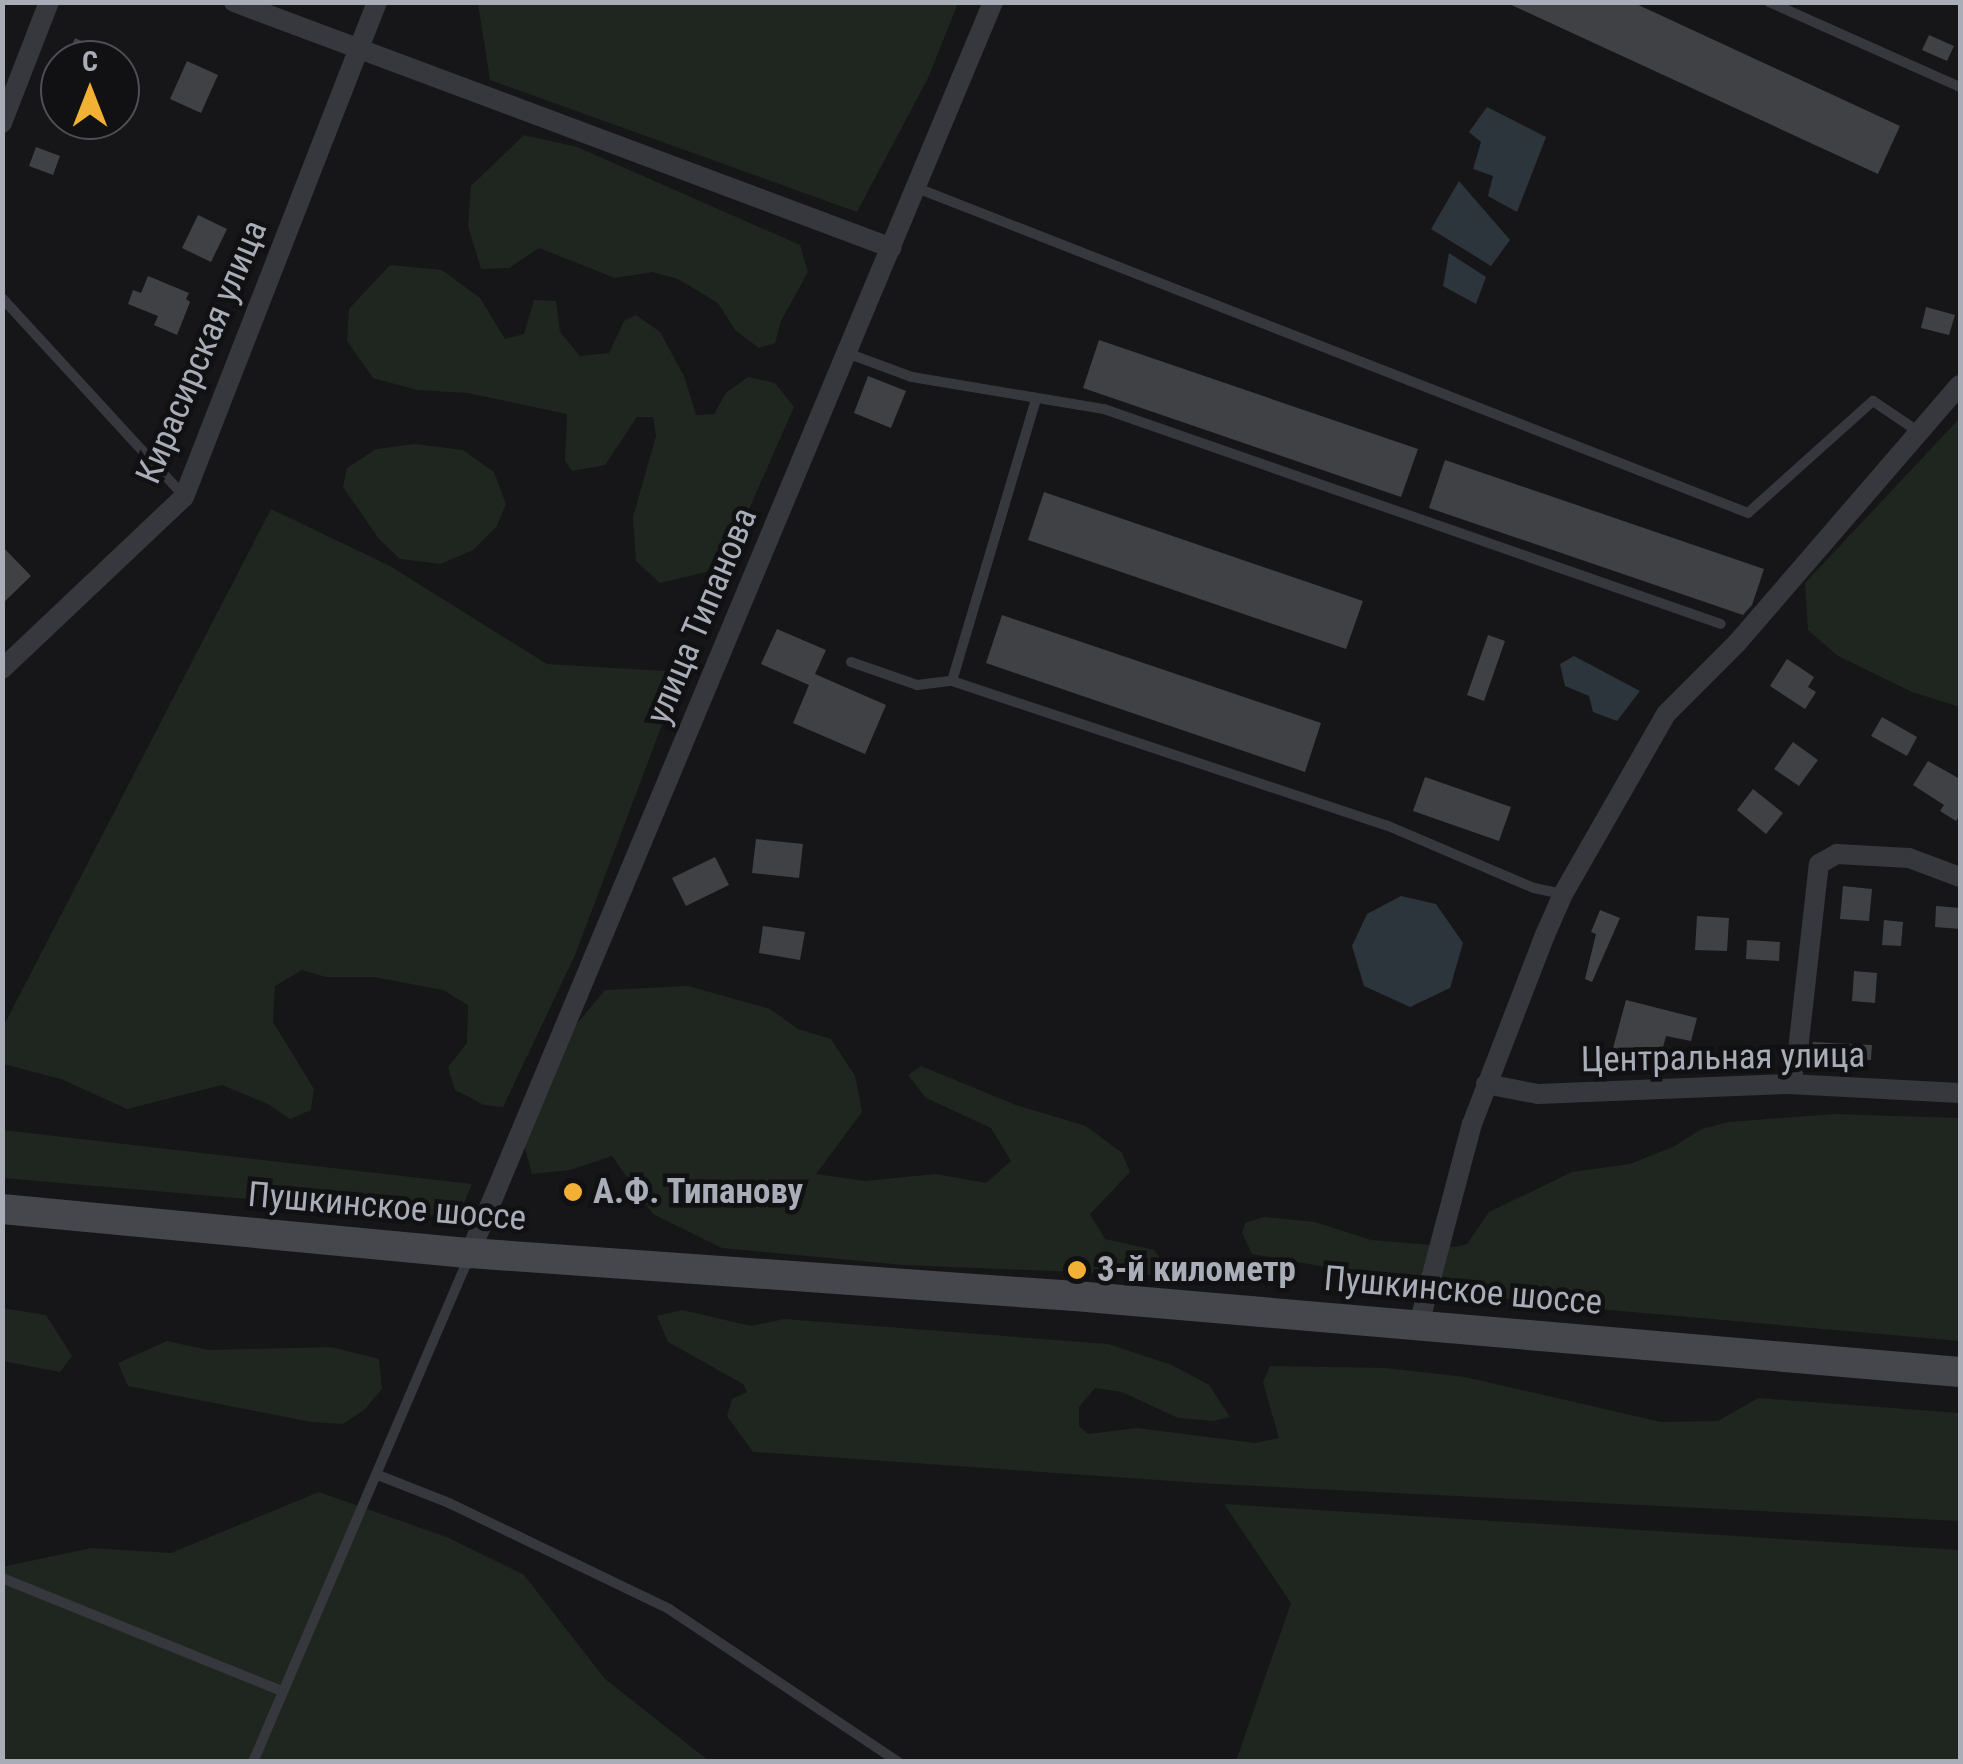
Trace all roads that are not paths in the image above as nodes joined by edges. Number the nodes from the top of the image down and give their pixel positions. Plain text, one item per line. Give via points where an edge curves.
1 (50, 2) edge
2 (234, 2) edge
3 (377, 2) edge
4 (992, 2) edge
5 (1769, 2) edge
6 (358, 52) junction
7 (1960, 87) edge
8 (2, 124) edge
9 (917, 188) junction
10 (892, 248) junction
11 (2, 298) edge
12 (847, 353) junction
13 (1960, 385) edge
14 (1036, 399) junction
15 (1919, 432) junction
16 (184, 497) junction
17 (1721, 624) dead end
18 (851, 662) dead end
19 (2, 670) edge
20 (952, 681) junction
21 (1960, 878) edge
22 (1563, 894) junction
23 (1486, 1084) junction
24 (1789, 1084) junction
25 (1960, 1093) edge
26 (2, 1210) edge
27 (470, 1254) junction
28 (1419, 1324) junction
29 (1960, 1372) edge
30 (378, 1474) junction
31 (2, 1578) edge
32 (281, 1690) junction
33 (253, 1762) edge
34 (898, 1762) edge

1 - 8 street
2 - 6 street
3 - 6 street, Кирасирская улица
4 - 9 street, улица Типанова
5 - 7 lane
6 - 10 street
6 - 16 street, Кирасирская улица
9 - 10 street, улица Типанова
9 - 15 lane via 1748,512 1873,401
10 - 12 street, улица Типанова
11 - 16 lane
12 - 14 lane via 912,378
12 - 27 street, улица Типанова
13 - 15 street
14 - 17 lane via 1104,409
14 - 20 lane
15 - 22 street via 1666,714
16 - 19 street, Кирасирская улица
18 - 20 lane via 917,685
20 - 22 lane via 1386,825
21 - 24 street via 1909,858 1837,854 1819,864
22 - 23 street
23 - 24 street, Центральная улица via 1538,1094
23 - 28 street
24 - 25 street, Центральная улица
26 - 27 main road, Пушкинское шоссе
27 - 28 main road, Пушкинское шоссе
27 - 30 lane
28 - 29 main road, Пушкинское шоссе
30 - 32 lane
30 - 34 lane via 669,1609
31 - 32 lane
32 - 33 lane

